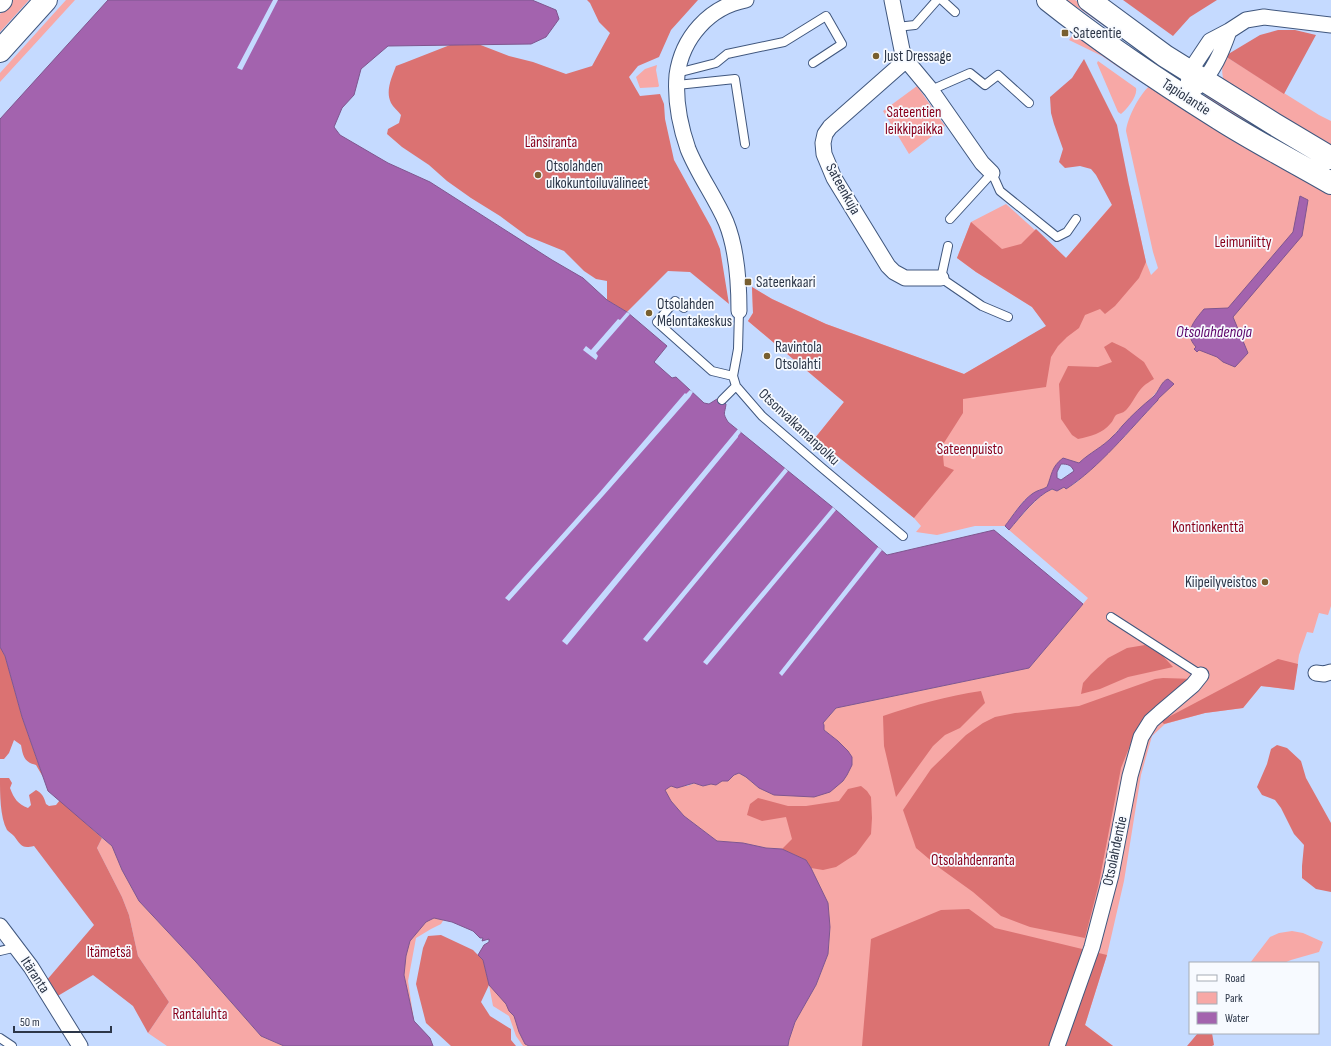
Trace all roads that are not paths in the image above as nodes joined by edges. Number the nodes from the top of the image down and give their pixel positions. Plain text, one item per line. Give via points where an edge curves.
1 (46, 0) edge
2 (746, 0) edge
3 (892, 0) edge
4 (938, 0) edge
5 (942, 0) edge
6 (1048, 0) edge
7 (1089, 0) edge
8 (728, 2) edge
9 (955, 12) dead end
10 (1331, 25) edge
11 (898, 27) junction
12 (0, 51) edge
13 (906, 60) junction
14 (813, 63) dead end
15 (1198, 76) junction
16 (677, 79) junction
17 (931, 90) junction
18 (1186, 97) junction
19 (1029, 103) dead end
20 (745, 144) dead end
21 (1331, 158) edge
22 (992, 173) junction
23 (1331, 183) edge
24 (950, 219) dead end
25 (1076, 219) dead end
26 (948, 246) dead end
27 (941, 278) junction
28 (684, 308) dead end
29 (740, 311) joint
30 (1008, 317) dead end
31 (733, 376) junction
32 (736, 386) junction
33 (722, 400) dead end
34 (903, 536) dead end
35 (1111, 617) dead end
36 (1201, 675) joint
37 (0, 926) edge
38 (17, 947) junction
39 (0, 951) edge
40 (0, 1038) edge
41 (12, 1046) edge
42 (80, 1046) edge
43 (1057, 1046) edge

1 - 12 main road
2 - 8 street
3 - 11 street
4 - 11 lane via 915,26
5 - 9 lane
6 - 18 main road, Tapiolantie via 1117,51
7 - 15 main road, Tapiolantie via 1165,56
8 - 16 street via 705,20 686,44
10 - 15 street via 1264,17 1246,20 1229,31 1222,50
11 - 13 street
13 - 17 street
13 - 27 street, Sateenkuja via 830,127 824,139 824,148 834,178 888,266 905,278
14 - 16 lane via 842,44 826,16 784,42 727,54 716,63
15 - 18 street
15 - 21 main road, Tapiolantie
16 - 20 lane via 735,79
16 - 29 street via 679,114 688,148 726,222 730,236
17 - 19 lane via 970,72 985,85 998,75
17 - 22 street via 982,163
18 - 23 main road, Tapiolantie via 1224,122
22 - 24 lane
22 - 25 lane via 1000,191 1057,237 1067,232
26 - 27 lane
27 - 30 lane via 982,306
28 - 31 lane via 675,301 657,322 712,371
29 - 31 lane, Otsonvalkamanpolku via 738,349
31 - 32 lane, Otsonvalkamanpolku
32 - 33 lane
32 - 34 lane, Otsonvalkamanpolku via 762,416
35 - 36 lane
36 - 43 street, Otsolahdentie via 1151,721 1141,737 1130,776 1111,875 1092,947
37 - 38 street, Itäranta
38 - 39 lane
38 - 42 street, Itäranta
40 - 41 lane

